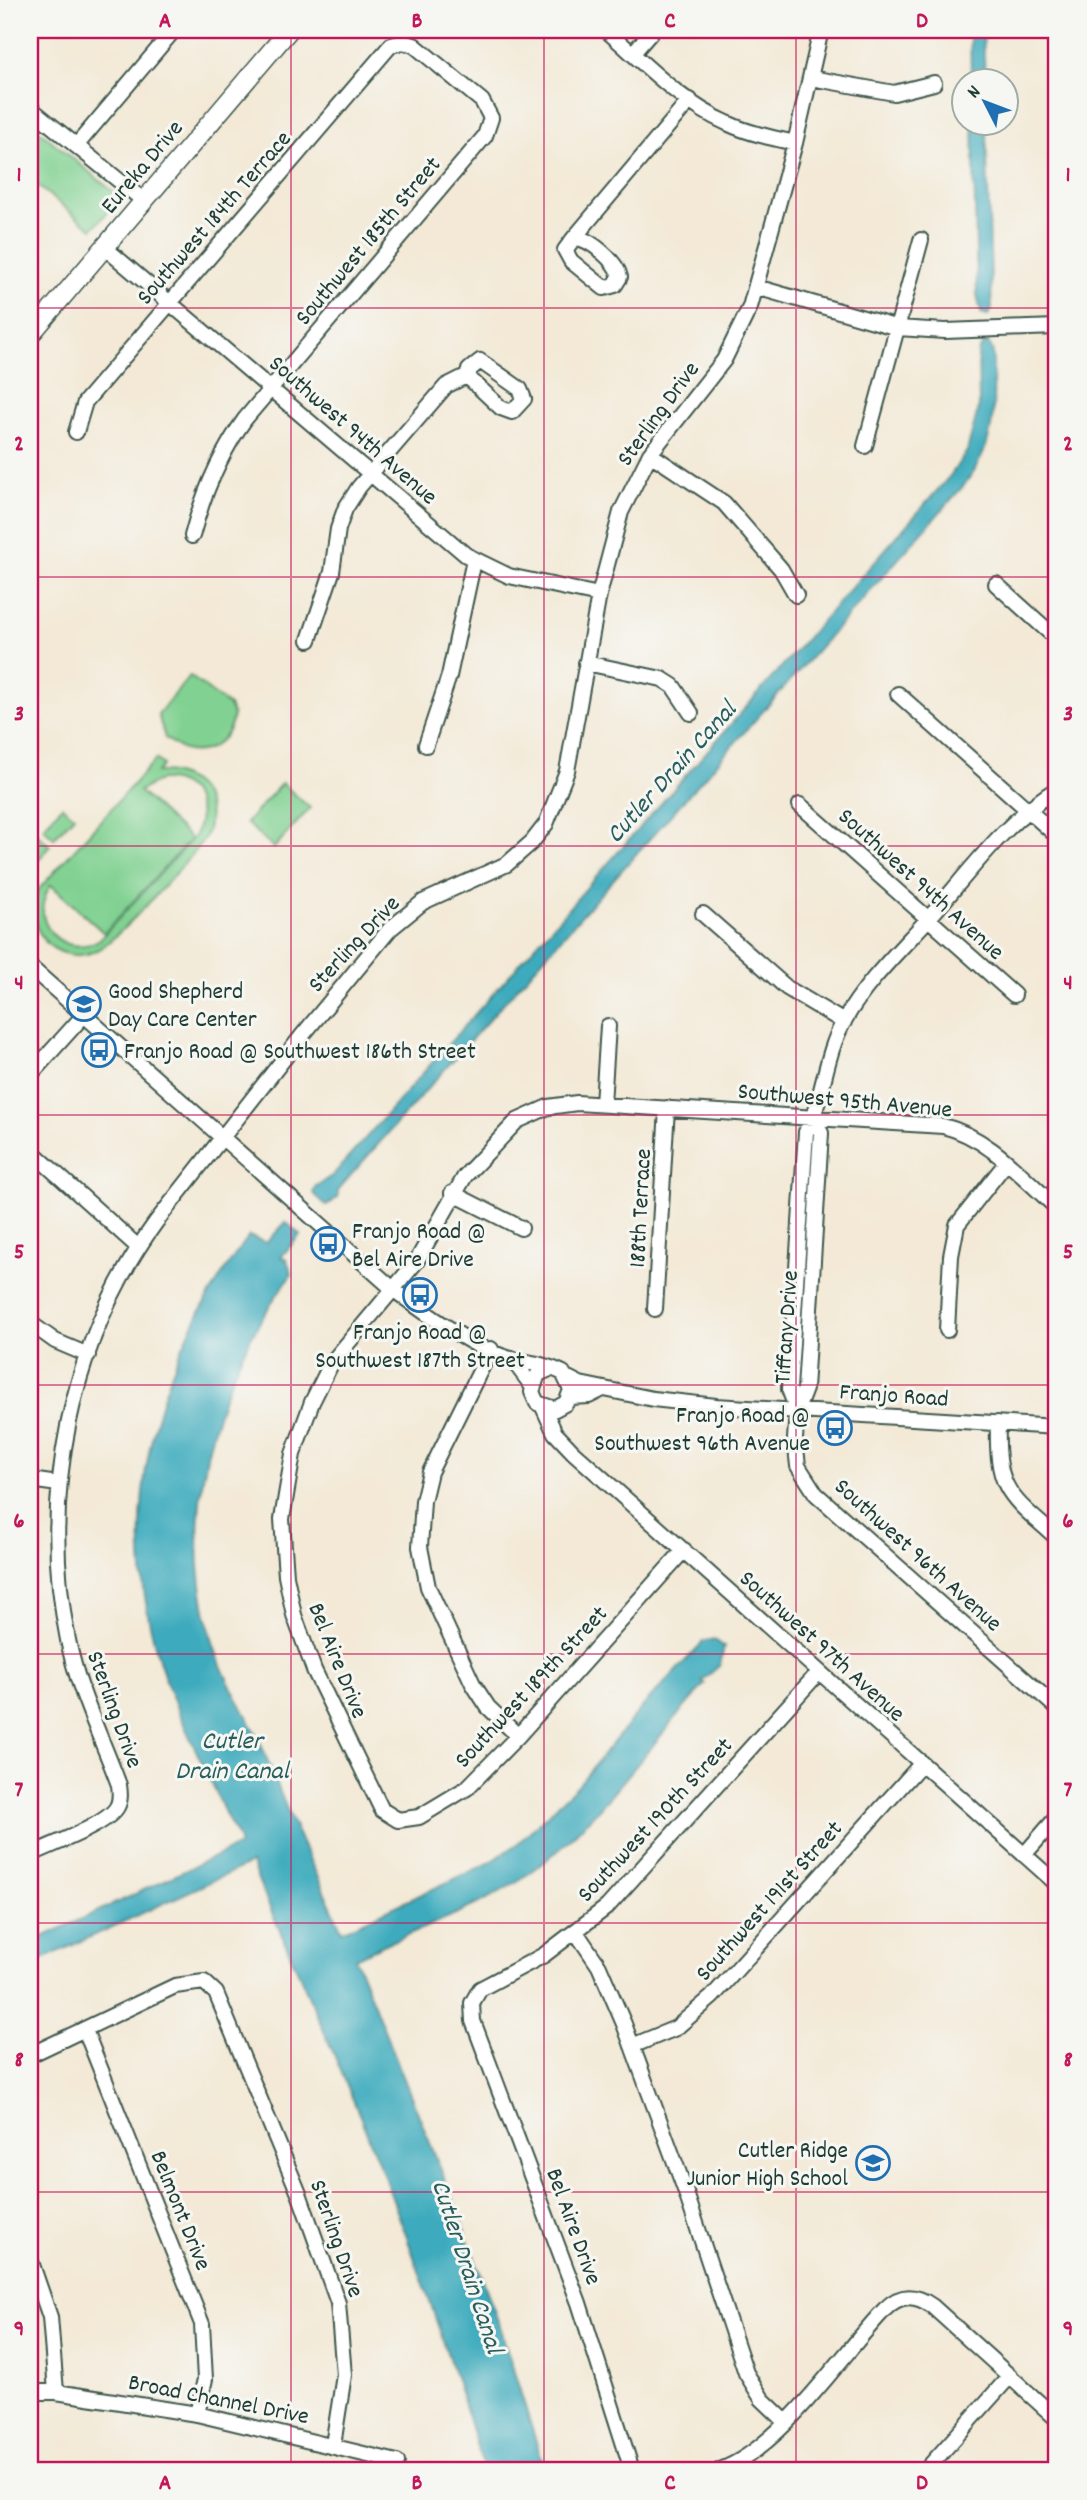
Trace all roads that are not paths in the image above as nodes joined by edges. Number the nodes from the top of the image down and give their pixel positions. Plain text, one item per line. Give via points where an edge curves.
1 (174, 30) edge
2 (289, 30) edge
3 (606, 30) edge
4 (653, 30) edge
5 (821, 30) edge
6 (400, 42) joint
7 (634, 53) junction
8 (811, 78) junction
9 (934, 83) dead end
10 (690, 100) junction
11 (30, 108) edge
12 (795, 143) junction
13 (75, 145) junction
14 (144, 201) junction
15 (574, 238) dead end
16 (921, 240) dead end
17 (104, 247) junction
18 (756, 288) junction
19 (171, 302) junction
20 (1057, 327) edge
21 (898, 328) junction
22 (30, 335) edge
23 (468, 374) dead end
24 (272, 387) junction
25 (76, 432) dead end
26 (865, 446) dead end
27 (650, 454) junction
28 (373, 473) junction
29 (192, 536) dead end
30 (474, 560) junction
31 (996, 584) dead end
32 (599, 595) junction
33 (796, 596) dead end
34 (1057, 639) edge
35 (309, 640) dead end
36 (586, 663) junction
37 (898, 694) dead end
38 (691, 713) dead end
39 (426, 745) dead end
40 (1057, 789) edge
41 (800, 805) dead end
42 (1028, 810) junction
43 (1057, 836) edge
44 (703, 915) dead end
45 (928, 918) junction
46 (30, 967) edge
47 (1014, 995) dead end
48 (84, 1015) junction
49 (844, 1022) junction
50 (608, 1026) dead end
51 (30, 1075) edge
52 (603, 1104) junction
53 (667, 1108) junction
54 (814, 1117) junction
55 (223, 1139) junction
56 (30, 1150) edge
57 (1006, 1163) junction
58 (452, 1193) junction
59 (1057, 1208) edge
60 (521, 1228) dead end
61 (138, 1247) junction
62 (393, 1289) junction
63 (655, 1309) dead end
64 (30, 1323) edge
65 (947, 1330) dead end
66 (491, 1349) junction
67 (88, 1355) junction
68 (512, 1359) junction
69 (551, 1369) junction
70 (568, 1378) junction
71 (532, 1386) junction
72 (603, 1389) junction
73 (565, 1402) junction
74 (543, 1407) junction
75 (797, 1410) junction
76 (998, 1423) junction
77 (1057, 1427) edge
78 (561, 1436) junction
79 (30, 1480) edge
80 (58, 1484) junction
81 (1057, 1538) edge
82 (684, 1550) junction
83 (819, 1672) junction
84 (1057, 1708) edge
85 (518, 1736) junction
86 (921, 1763) junction
87 (388, 1816) joint
88 (1057, 1817) edge
89 (30, 1855) edge
90 (1024, 1855) junction
91 (1057, 1884) edge
92 (576, 1932) junction
93 (473, 2000) joint
94 (85, 2030) junction
95 (632, 2046) junction
96 (30, 2055) edge
97 (30, 2259) edge
98 (1010, 2376) junction
99 (30, 2392) edge
100 (57, 2392) junction
101 (197, 2413) junction
102 (1057, 2418) edge
103 (785, 2421) junction
104 (333, 2445) junction
105 (397, 2462) dead end
106 (632, 2470) edge
107 (720, 2470) edge
108 (926, 2470) edge

1 - 13 street
2 - 14 main road, Eureka Drive
3 - 7 street
4 - 7 street
5 - 8 street, Sterling Drive
6 - 19 street, Southwest 184th Terrace via 382,55
6 - 24 street, Southwest 185th Street via 419,48 482,101 491,118 489,130
7 - 10 street
8 - 9 street via 894,93
8 - 12 street, Sterling Drive
10 - 12 street via 733,126
10 - 15 street
11 - 13 street
12 - 18 street, Sterling Drive
13 - 14 street
14 - 17 main road, Eureka Drive
16 - 21 street
17 - 19 street, Southwest 94th Avenue
17 - 22 main road, Eureka Drive
18 - 21 street
18 - 27 street, Sterling Drive via 724,360
19 - 24 street, Southwest 94th Avenue
19 - 25 street, Southwest 184th Terrace via 85,402
20 - 21 street
21 - 26 street
23 - 28 street via 446,386
24 - 28 street, Southwest 94th Avenue
24 - 29 street, Southwest 185th Street via 224,452
27 - 32 street, Sterling Drive via 621,512
27 - 33 street via 724,503 781,569
28 - 30 street, Southwest 94th Avenue
28 - 35 street via 341,519 332,572
30 - 32 street, Southwest 94th Avenue via 509,576
30 - 39 street via 449,676
31 - 34 street
32 - 36 street, Sterling Drive
36 - 38 street via 662,679 673,686
36 - 55 street, Sterling Drive via 562,789 539,834 496,870 435,895 399,921 300,1037
37 - 42 street
40 - 42 street, Tiffany Drive
41 - 45 street, Southwest 94th Avenue
42 - 43 street
42 - 45 street, Tiffany Drive
44 - 49 street via 787,988
45 - 47 street, Southwest 94th Avenue
45 - 49 street, Tiffany Drive via 872,980
46 - 48 street
48 - 51 street
48 - 55 street
49 - 54 street, Tiffany Drive via 824,1071
50 - 52 street
52 - 53 street, Southwest 95th Avenue
52 - 58 street, Southwest 95th Avenue via 559,1104 528,1115 501,1135
53 - 54 street, Southwest 95th Avenue
53 - 63 street, 188th Terrace
54 - 57 street, Southwest 95th Avenue via 951,1128 976,1139
54 - 75 street, Tiffany Drive via 821,1133 806,1389
55 - 61 street, Sterling Drive
55 - 62 street
56 - 61 street
57 - 59 street, Southwest 95th Avenue
57 - 65 street via 957,1225
58 - 60 street
58 - 62 street, Bel Aire Drive via 423,1252
61 - 67 street, Sterling Drive
62 - 66 street
62 - 87 street, Bel Aire Drive via 339,1351 319,1385 293,1454 282,1520 286,1576 298,1630 370,1790
64 - 67 street via 48,1337
66 - 68 street
66 - 85 street via 430,1472 420,1547 428,1587 473,1684 488,1707
67 - 80 street, Sterling Drive via 71,1412
68 - 69 street
68 - 71 street
69 - 70 street
69 - 71 street via 538,1374
70 - 72 street, Franjo Road
70 - 73 street
71 - 74 street via 534,1398
72 - 73 street, Franjo Road
72 - 75 street, Franjo Road via 680,1403
73 - 74 street
73 - 78 street
74 - 78 street, Southwest 97th Avenue via 555,1433
75 - 76 street, Franjo Road
75 - 84 street, Southwest 96th Avenue via 795,1451 809,1486
76 - 77 street, Franjo Road
76 - 81 street via 998,1464 1006,1488
78 - 82 street, Southwest 97th Avenue via 573,1452
79 - 80 street
80 - 89 street, Sterling Drive via 59,1568 68,1640 82,1695 119,1785 118,1804 105,1819
82 - 83 street, Southwest 97th Avenue
82 - 85 street, Southwest 189th Street
83 - 86 street, Southwest 97th Avenue
83 - 92 street, Southwest 190th Street via 620,1894
85 - 87 street, Southwest 189th Street via 476,1780 439,1807 411,1819
86 - 90 street, Southwest 97th Avenue
86 - 95 street, Southwest 191st Street via 712,1997 676,2028
88 - 90 street
90 - 91 street, Southwest 97th Avenue
92 - 93 street, Southwest 190th Street via 533,1962 483,1987
92 - 95 street via 603,1975
93 - 106 street, Bel Aire Drive via 473,2021 579,2303
94 - 96 street
94 - 101 street, Belmont Drive via 202,2324 205,2379
94 - 104 street, Sterling Drive via 175,1986 204,1982 218,1997 331,2278 344,2365
95 - 103 street via 746,2373 762,2399
97 - 100 street via 50,2317
98 - 102 street
98 - 103 street via 932,2306 909,2296 888,2306
98 - 108 street
99 - 100 street, Broad Channel Drive
100 - 101 street, Broad Channel Drive
101 - 104 street, Broad Channel Drive
103 - 107 street via 756,2450
104 - 105 street, Broad Channel Drive

